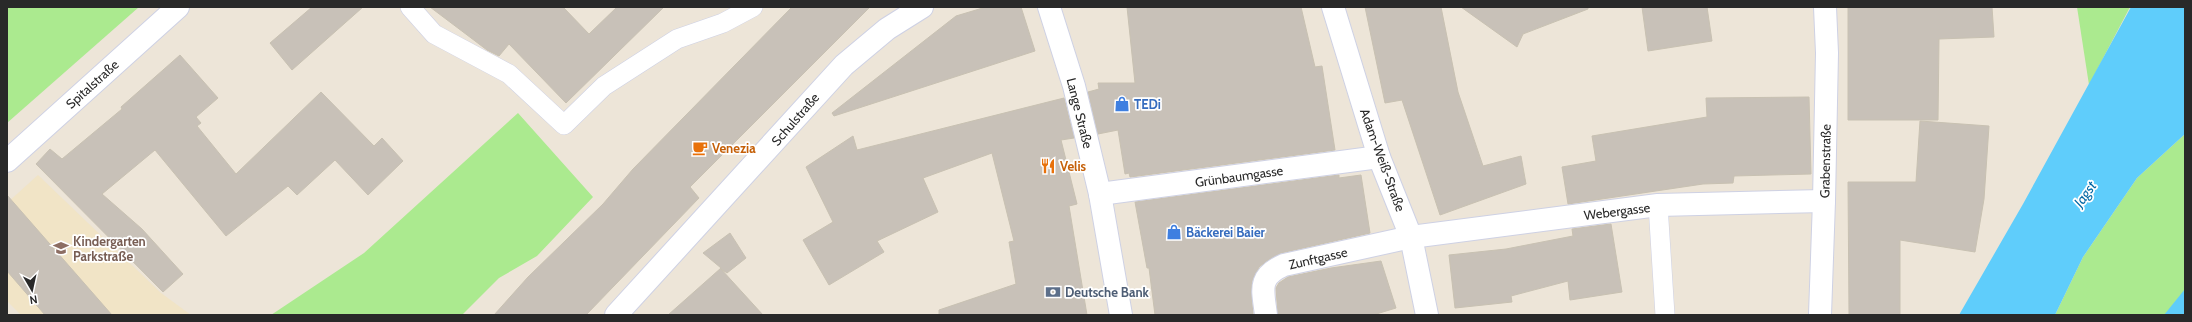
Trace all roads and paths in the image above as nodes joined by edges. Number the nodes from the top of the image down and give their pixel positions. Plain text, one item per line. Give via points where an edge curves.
1 (178, 7) edge
2 (410, 7) edge
3 (753, 7) edge
4 (922, 7) edge
5 (1049, 7) edge
6 (1333, 7) edge
7 (1825, 7) edge
8 (1379, 157) junction
9 (7, 161) edge
10 (1100, 194) junction
11 (1824, 200) junction
12 (1658, 205) junction
13 (1411, 237) junction
14 (616, 315) edge
15 (1121, 315) edge
16 (1266, 315) edge
17 (1427, 315) edge
18 (1665, 315) edge
19 (1820, 315) edge

1 - 9 street, Spitalstraße
2 - 3 lane via 434,34 508,74 564,125 604,86 677,39 723,23
4 - 14 street, Schulstraße via 887,29 844,65
5 - 10 street, Lange Straße via 1074,86
6 - 8 street, Adam-Weiß-Straße
7 - 11 street, Grabenstraße via 1827,52
8 - 10 street, Grünbaumgasse
8 - 13 street, Adam-Weiß-Straße
10 - 15 street, Lange Straße
11 - 12 street, Webergasse
11 - 19 street, Grabenstraße
12 - 13 street, Webergasse
12 - 18 lane
13 - 16 street, Zunftgasse via 1284,265 1271,271 1264,280
13 - 17 street, Adam-Weiß-Straße

